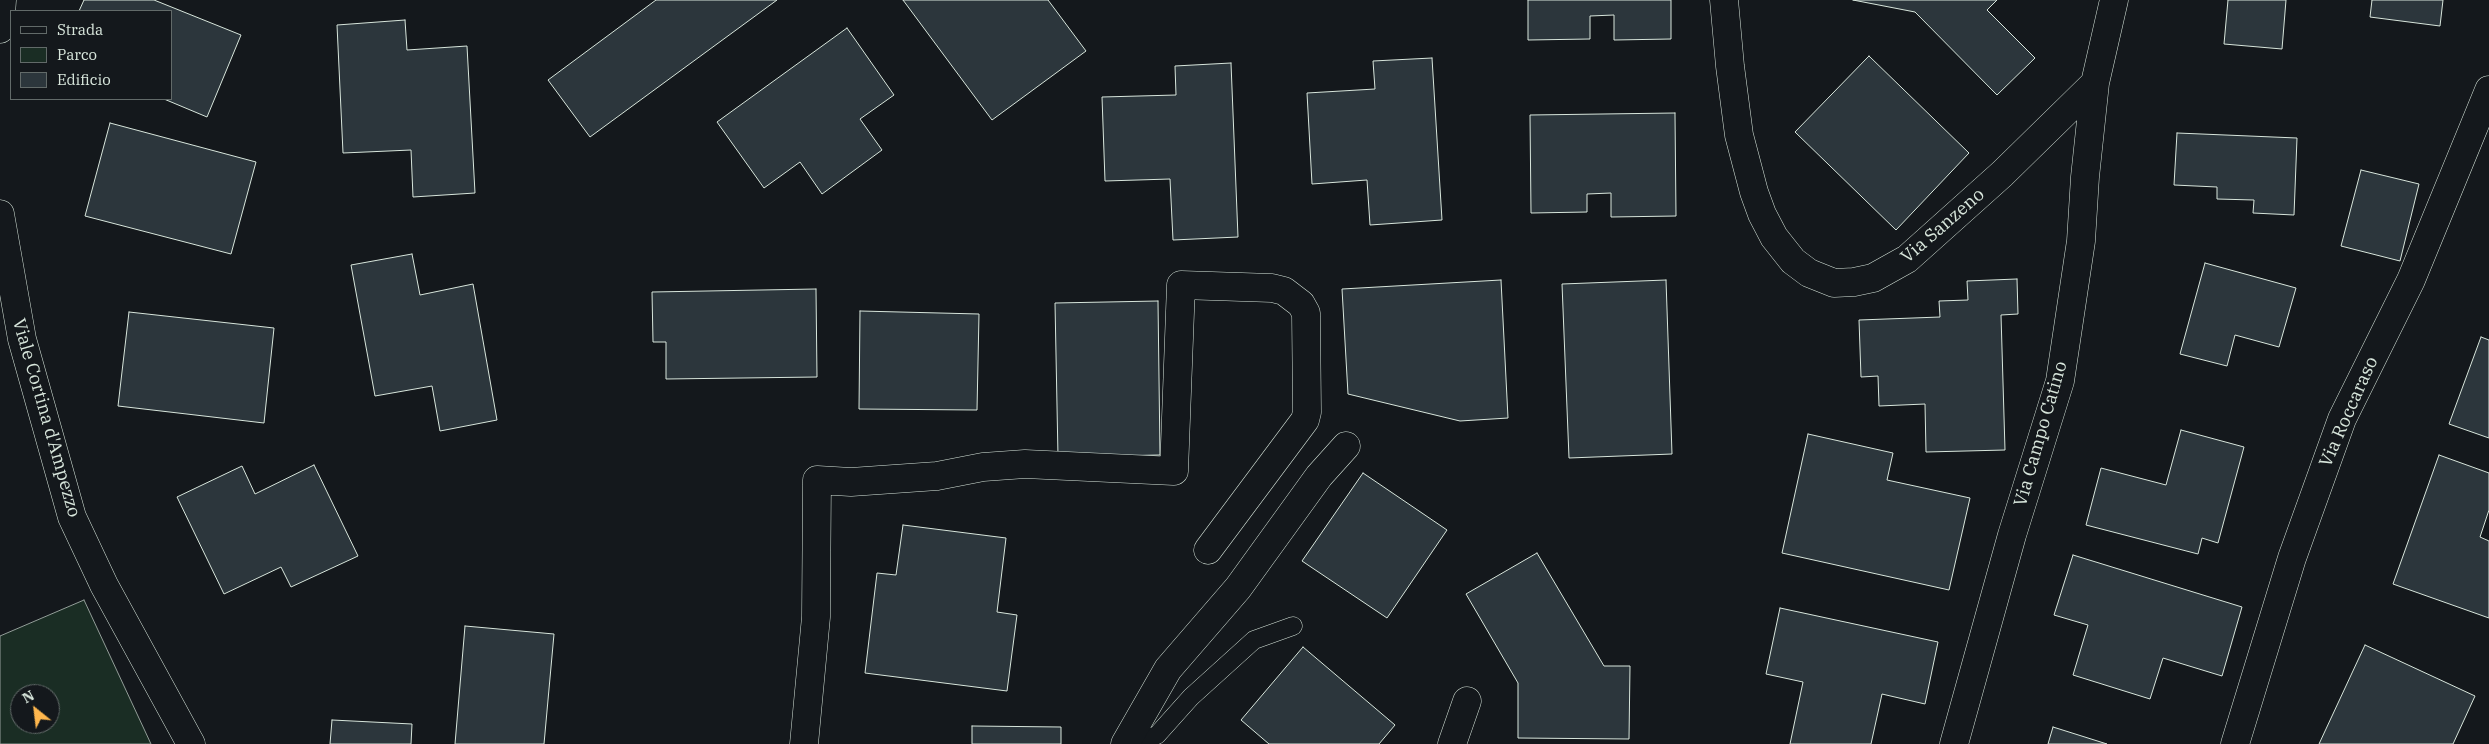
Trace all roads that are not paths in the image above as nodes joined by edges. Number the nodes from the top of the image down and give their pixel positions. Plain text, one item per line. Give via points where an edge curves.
1 (2, 0) edge
2 (1724, 0) edge
3 (2114, 0) edge
4 (0, 30) edge
5 (2095, 83) junction
6 (2489, 90) edge
7 (0, 214) edge
8 (1346, 446) dead end
9 (1208, 550) dead end
10 (1293, 626) dead end
11 (1467, 701) dead end
12 (191, 744) edge
13 (804, 744) edge
14 (1125, 744) edge
15 (1132, 744) edge
16 (1452, 744) edge
17 (1954, 744) edge
18 (2235, 744) edge

1 - 4 street
2 - 5 street, Via Sanzeno via 1739,134 1759,207 1774,237 1793,261 1809,273 1834,283 1873,278 1907,259 2002,174
3 - 5 street, Via Campo Catino
5 - 17 street, Via Campo Catino via 2081,241 2060,381 2012,535
6 - 18 street, Via Roccaraso via 2411,280 2342,419 2292,558
7 - 12 street, Viale Cortina d'Ampezzo via 22,340 69,509 104,585
8 - 14 street via 1320,476 1238,588 1168,669
9 - 13 street via 1305,420 1306,313 1301,304 1284,291 1181,285 1174,471 1025,464 983,467 937,476 851,482 817,480 816,616
10 - 15 lane via 1254,640 1191,697 1157,735
11 - 16 street

